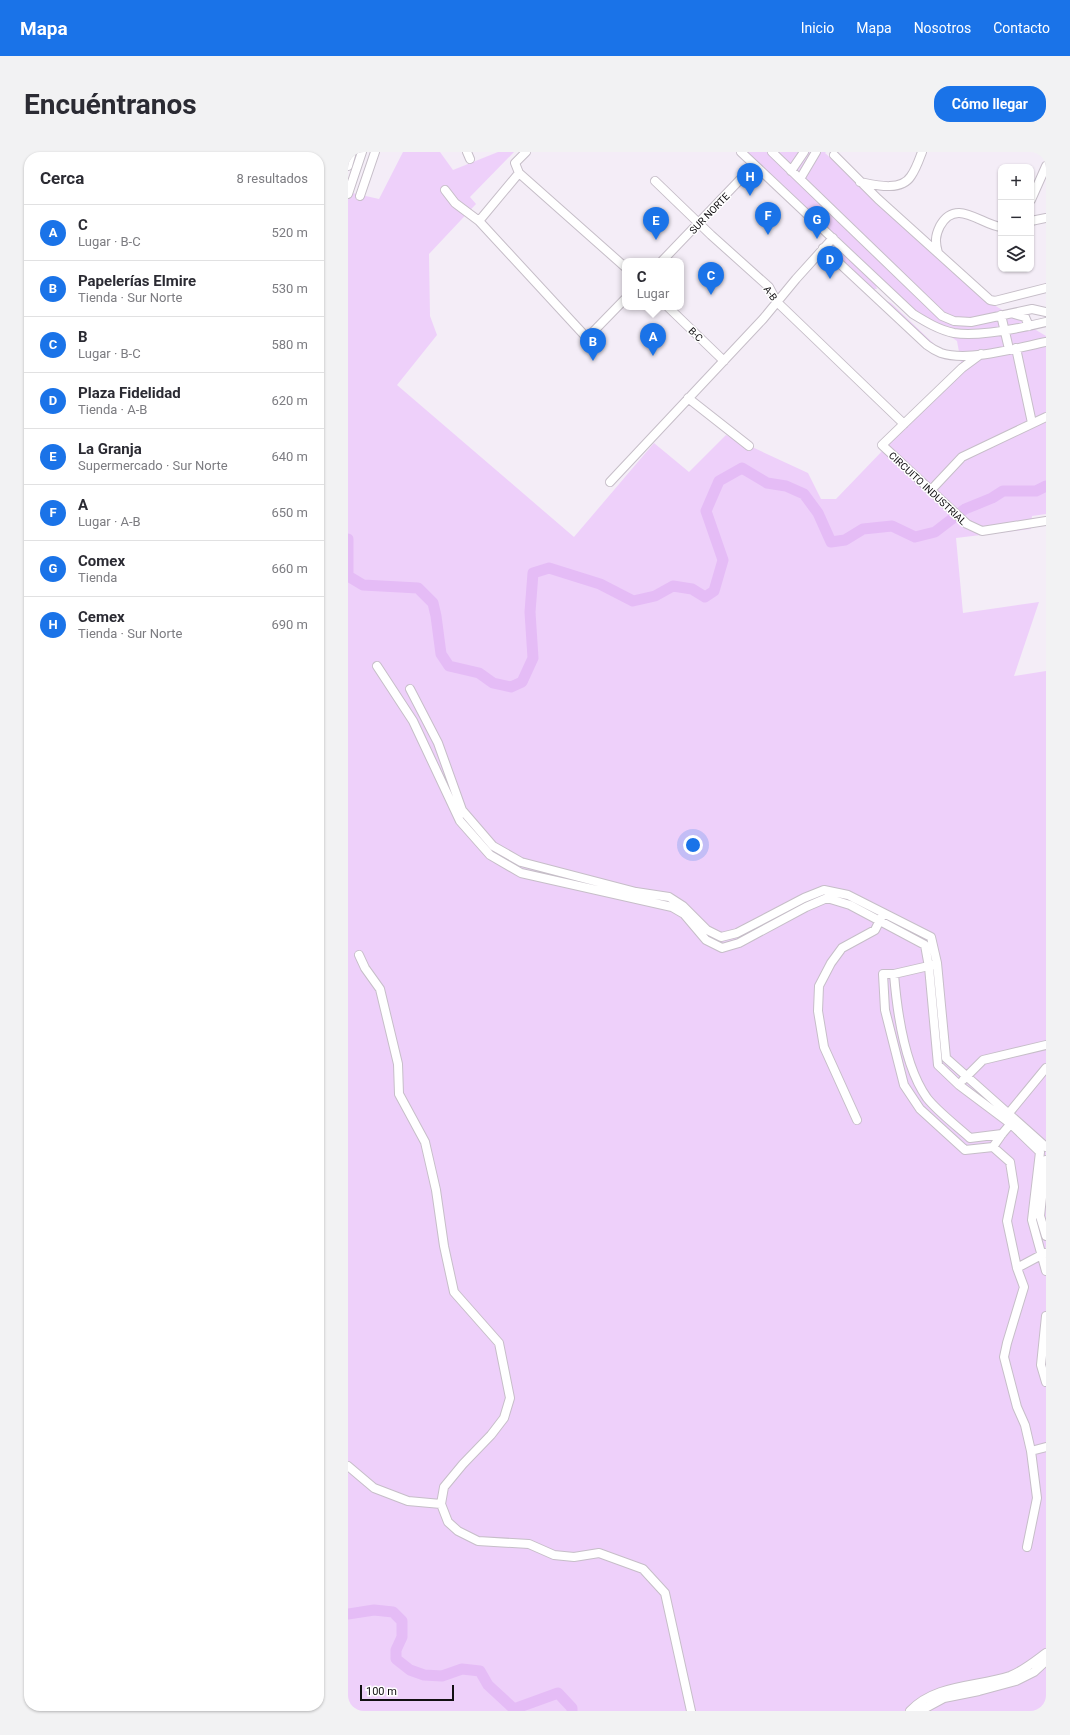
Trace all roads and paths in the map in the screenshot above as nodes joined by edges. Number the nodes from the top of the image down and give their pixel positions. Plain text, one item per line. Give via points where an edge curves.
1 (352, 152) edge
2 (362, 152) edge
3 (375, 152) edge
4 (526, 152) edge
5 (741, 152) edge
6 (772, 152) edge
7 (804, 152) edge
8 (816, 152) edge
9 (922, 152) edge
10 (834, 155) dead end
11 (754, 165) junction
12 (348, 166) edge
13 (1046, 166) edge
14 (791, 171) junction
15 (520, 173) junction
16 (800, 179) junction
17 (655, 181) dead end
18 (860, 182) junction
19 (888, 187) junction
20 (445, 190) dead end
21 (1034, 193) edge
22 (348, 194) edge
23 (360, 196) dead end
24 (878, 199) junction
25 (1046, 218) edge
26 (1034, 220) edge
27 (479, 221) junction
28 (699, 224) junction
29 (998, 227) edge
30 (833, 238) junction
31 (823, 248) junction
32 (938, 254) junction
33 (665, 258) edge
34 (622, 264) edge
35 (1046, 288) edge
36 (622, 302) edge
37 (777, 302) junction
38 (671, 310) edge
39 (1046, 312) edge
40 (1011, 313) junction
41 (1001, 315) junction
42 (1046, 322) edge
43 (1029, 326) junction
44 (1005, 330) junction
45 (1046, 342) edge
46 (1013, 349) junction
47 (981, 354) junction
48 (724, 361) junction
49 (688, 398) junction
50 (1046, 417) edge
51 (1032, 423) junction
52 (904, 424) junction
53 (749, 446) dead end
54 (610, 482) dead end
55 (931, 490) junction
56 (1046, 521) edge
57 (377, 666) dead end
58 (410, 690) dead end
59 (884, 913) junction
60 (880, 921) junction
61 (359, 955) dead end
62 (937, 963) junction
63 (929, 967) junction
64 (894, 974) junction
65 (1046, 1045) edge
66 (1046, 1068) edge
67 (966, 1077) junction
68 (959, 1085) junction
69 (1011, 1119) junction
70 (857, 1120) dead end
71 (1002, 1134) junction
72 (993, 1147) junction
73 (1046, 1147) edge
74 (1046, 1160) edge
75 (1046, 1236) edge
76 (1044, 1254) edge
77 (1017, 1268) junction
78 (1046, 1271) edge
79 (1046, 1316) edge
80 (1046, 1382) edge
81 (1046, 1447) edge
82 (1031, 1451) junction
83 (348, 1466) edge
84 (441, 1504) junction
85 (1027, 1547) dead end
86 (1046, 1653) edge
87 (1046, 1661) edge
88 (1015, 1677) junction
89 (954, 1692) junction
90 (691, 1711) edge
91 (910, 1711) edge
92 (920, 1711) edge

1 - 12 street
2 - 22 street
3 - 23 street
4 - 15 street via 516,163
5 - 11 street
6 - 14 street
7 - 14 street
8 - 16 street
9 - 19 street via 912,176 907,181
10 - 18 street
11 - 28 street, SUR NORTE
11 - 30 street
13 - 21 street
14 - 16 street
15 - 27 street
15 - 34 street
16 - 41 street via 942,316 954,321 971,322
17 - 28 street, A-B
18 - 19 street
18 - 24 street
19 - 24 street
20 - 27 street via 455,203
24 - 32 street
25 - 26 street
27 - 36 street via 587,338
28 - 33 street, SUR NORTE
28 - 37 street, A-B via 769,287
29 - 32 street via 964,213 951,216 943,221 937,232 935,242
30 - 31 street
30 - 44 street via 913,314 930,324 954,333 965,334
31 - 37 street
31 - 47 street via 927,345 952,355
32 - 35 street via 990,300 995,301
37 - 48 street
37 - 52 street, A-B
38 - 48 street, B-C
39 - 40 street via 1032,309
40 - 41 street
40 - 43 street via 1025,317
41 - 44 street
42 - 43 street
43 - 44 street
44 - 46 street
45 - 46 street
46 - 47 street
46 - 51 street
47 - 52 street via 962,368
48 - 49 street
49 - 53 street
49 - 54 street
50 - 51 street
51 - 55 street via 962,457
52 - 55 street, CIRCUITO INDUSTRIAL via 882,445
55 - 56 street, CIRCUITO INDUSTRIAL via 967,524 982,531
57 - 60 street via 413,722 460,821 490,855 521,873 672,907 684,914 706,940 722,948 739,943 827,898 850,905
58 - 59 street via 438,743 462,810 493,846 521,862 636,892 669,897 683,906 707,930 721,937 737,933 824,890 848,895
59 - 60 street
59 - 62 street via 931,937
60 - 63 street via 925,945
60 - 70 street via 874,930 842,948 819,986 818,1011 824,1047
61 - 84 street via 380,989 398,1064 399,1094 425,1142 454,1292 498,1343 510,1398 504,1418 444,1487
62 - 63 street
62 - 67 street via 946,1058
63 - 64 street
63 - 68 street via 938,1065
64 - 71 street via 897,1008 915,1078 928,1099 970,1138
64 - 72 street via 883,974 885,1010 904,1085 920,1109 965,1150
65 - 67 street via 983,1060
66 - 69 street
67 - 68 street
67 - 69 street
68 - 69 street
69 - 71 street
69 - 73 street
69 - 76 street via 1040,1152 1032,1220
71 - 72 street
72 - 77 street via 1010,1162 1014,1187 1007,1221
74 - 75 street via 1040,1216
76 - 77 street
76 - 78 street
77 - 82 street via 1024,1287 1004,1357
79 - 80 street via 1041,1365
81 - 82 street
82 - 85 street via 1037,1498
83 - 84 street via 374,1488 408,1501
84 - 90 street via 448,1522 458,1531 478,1541 529,1544 554,1555 574,1557 599,1553 643,1569 665,1593
86 - 88 street
87 - 88 street via 1034,1672
88 - 89 street via 979,1691
89 - 91 street via 940,1692 916,1704
89 - 92 street

